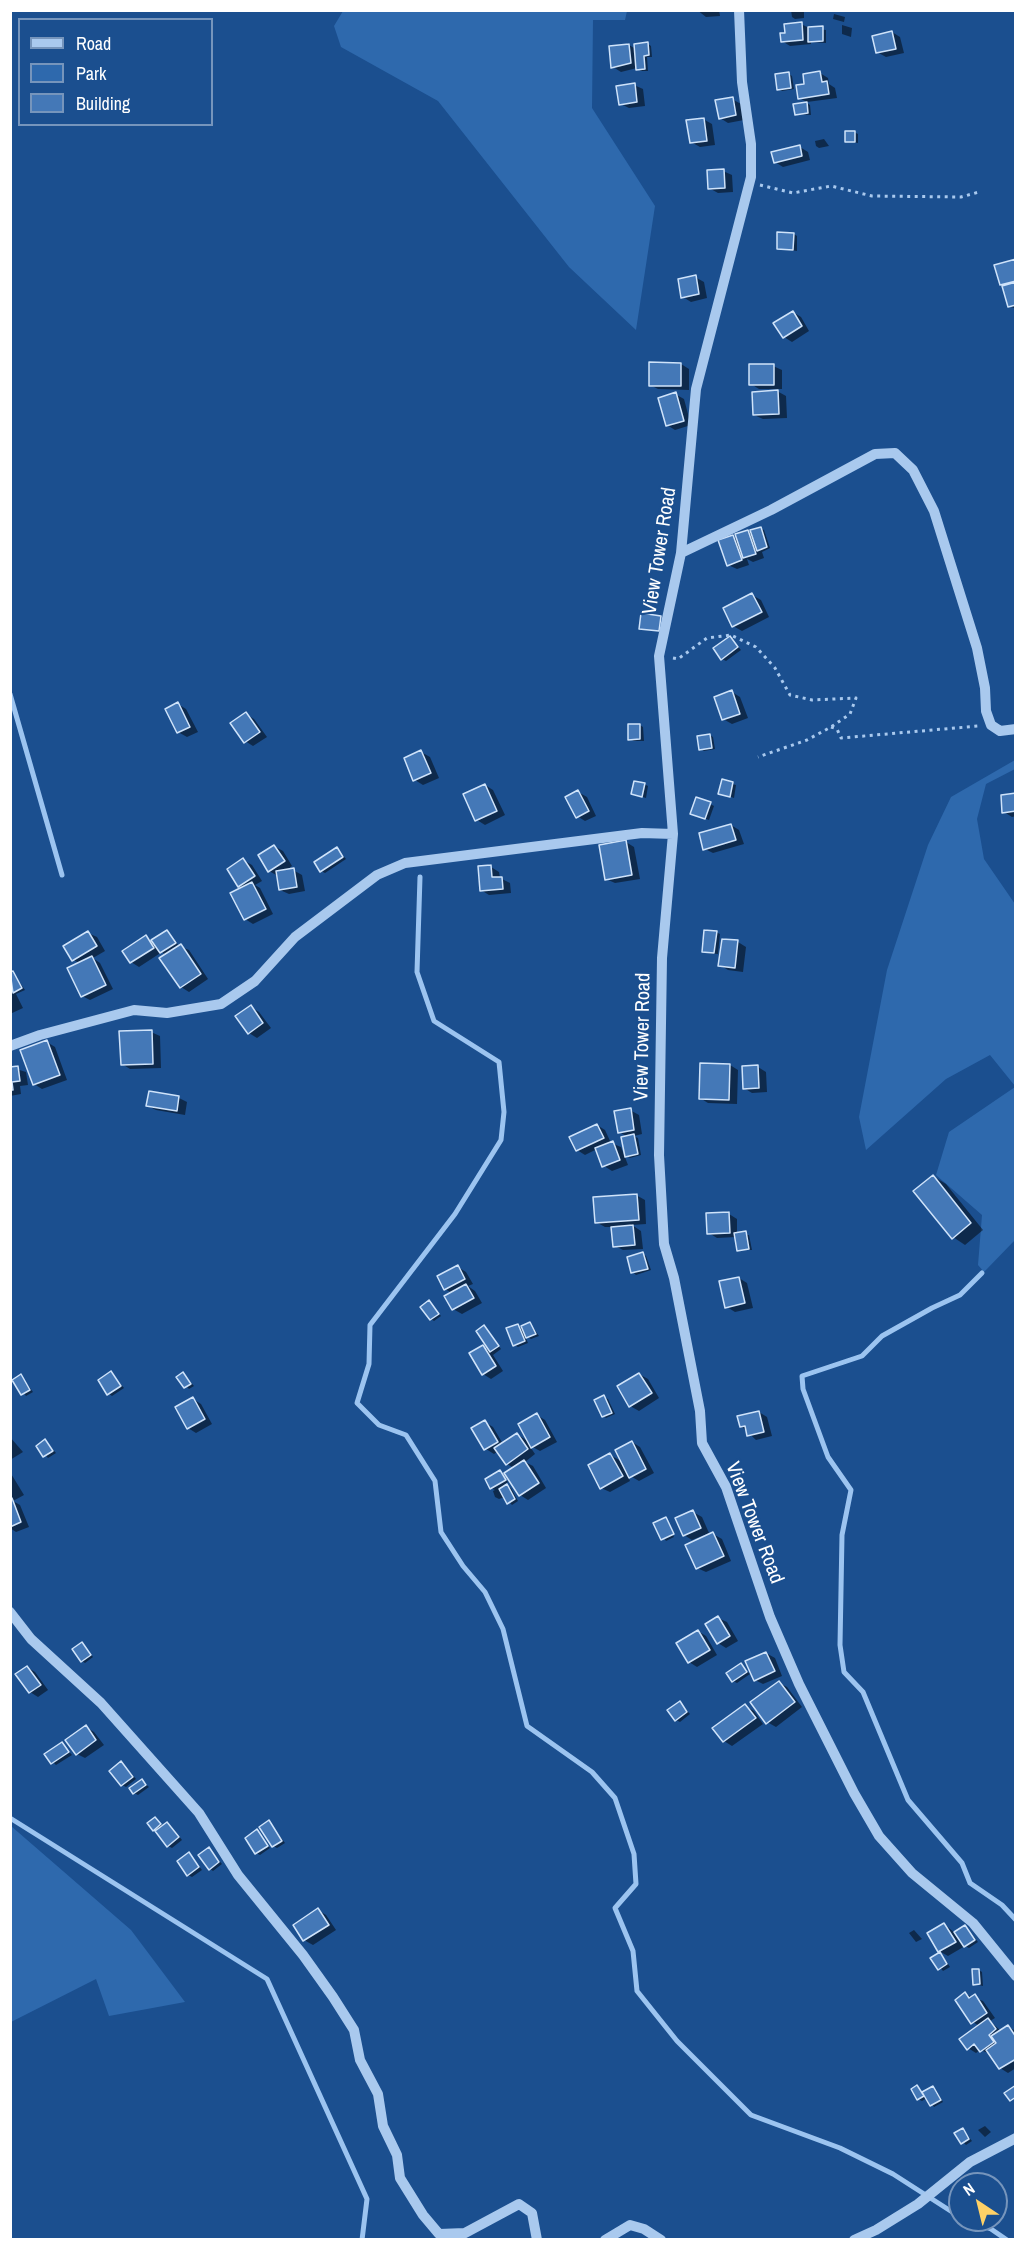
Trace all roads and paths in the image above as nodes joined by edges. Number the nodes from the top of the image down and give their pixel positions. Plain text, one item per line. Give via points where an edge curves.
1 (738, 10) edge
2 (750, 183) junction
3 (979, 192) dead end
4 (681, 553) junction
5 (659, 656) junction
6 (991, 725) junction
7 (831, 727) junction
8 (1016, 729) edge
9 (758, 757) dead end
10 (673, 834) junction
11 (10, 1046) edge
12 (10, 1612) edge
13 (1016, 1976) edge
14 (1016, 2138) edge
15 (537, 2240) edge
16 (605, 2240) edge
17 (661, 2240) edge
18 (854, 2240) edge

1 - 2 street, View Tower Road via 751,144
2 - 3 path via 793,193 831,186 872,196 961,197
2 - 4 street, View Tower Road via 696,389
4 - 5 street, View Tower Road
4 - 6 street via 875,454 895,453 912,470 934,511 977,648
5 - 7 path via 678,659 707,638 731,635 756,647 775,668 790,695 812,700 856,698 850,714
5 - 10 street, View Tower Road
6 - 7 path via 841,738 837,729
6 - 8 street via 1000,731
7 - 9 path
10 - 11 street via 642,833 405,863 377,875 304,930 255,981 221,1004 167,1013 134,1010
10 - 13 street, View Tower Road via 662,958 660,1177 664,1244 700,1411 702,1443 726,1487 770,1617 874,1828 912,1873 973,1923
12 - 15 street via 31,1639 101,1703 199,1813 238,1875 333,1997 354,2030 360,2060 378,2094 383,2126 398,2155 400,2178 423,2215 439,2234 465,2233 519,2204 532,2213
14 - 18 street via 970,2162 918,2204
16 - 17 street via 630,2224

